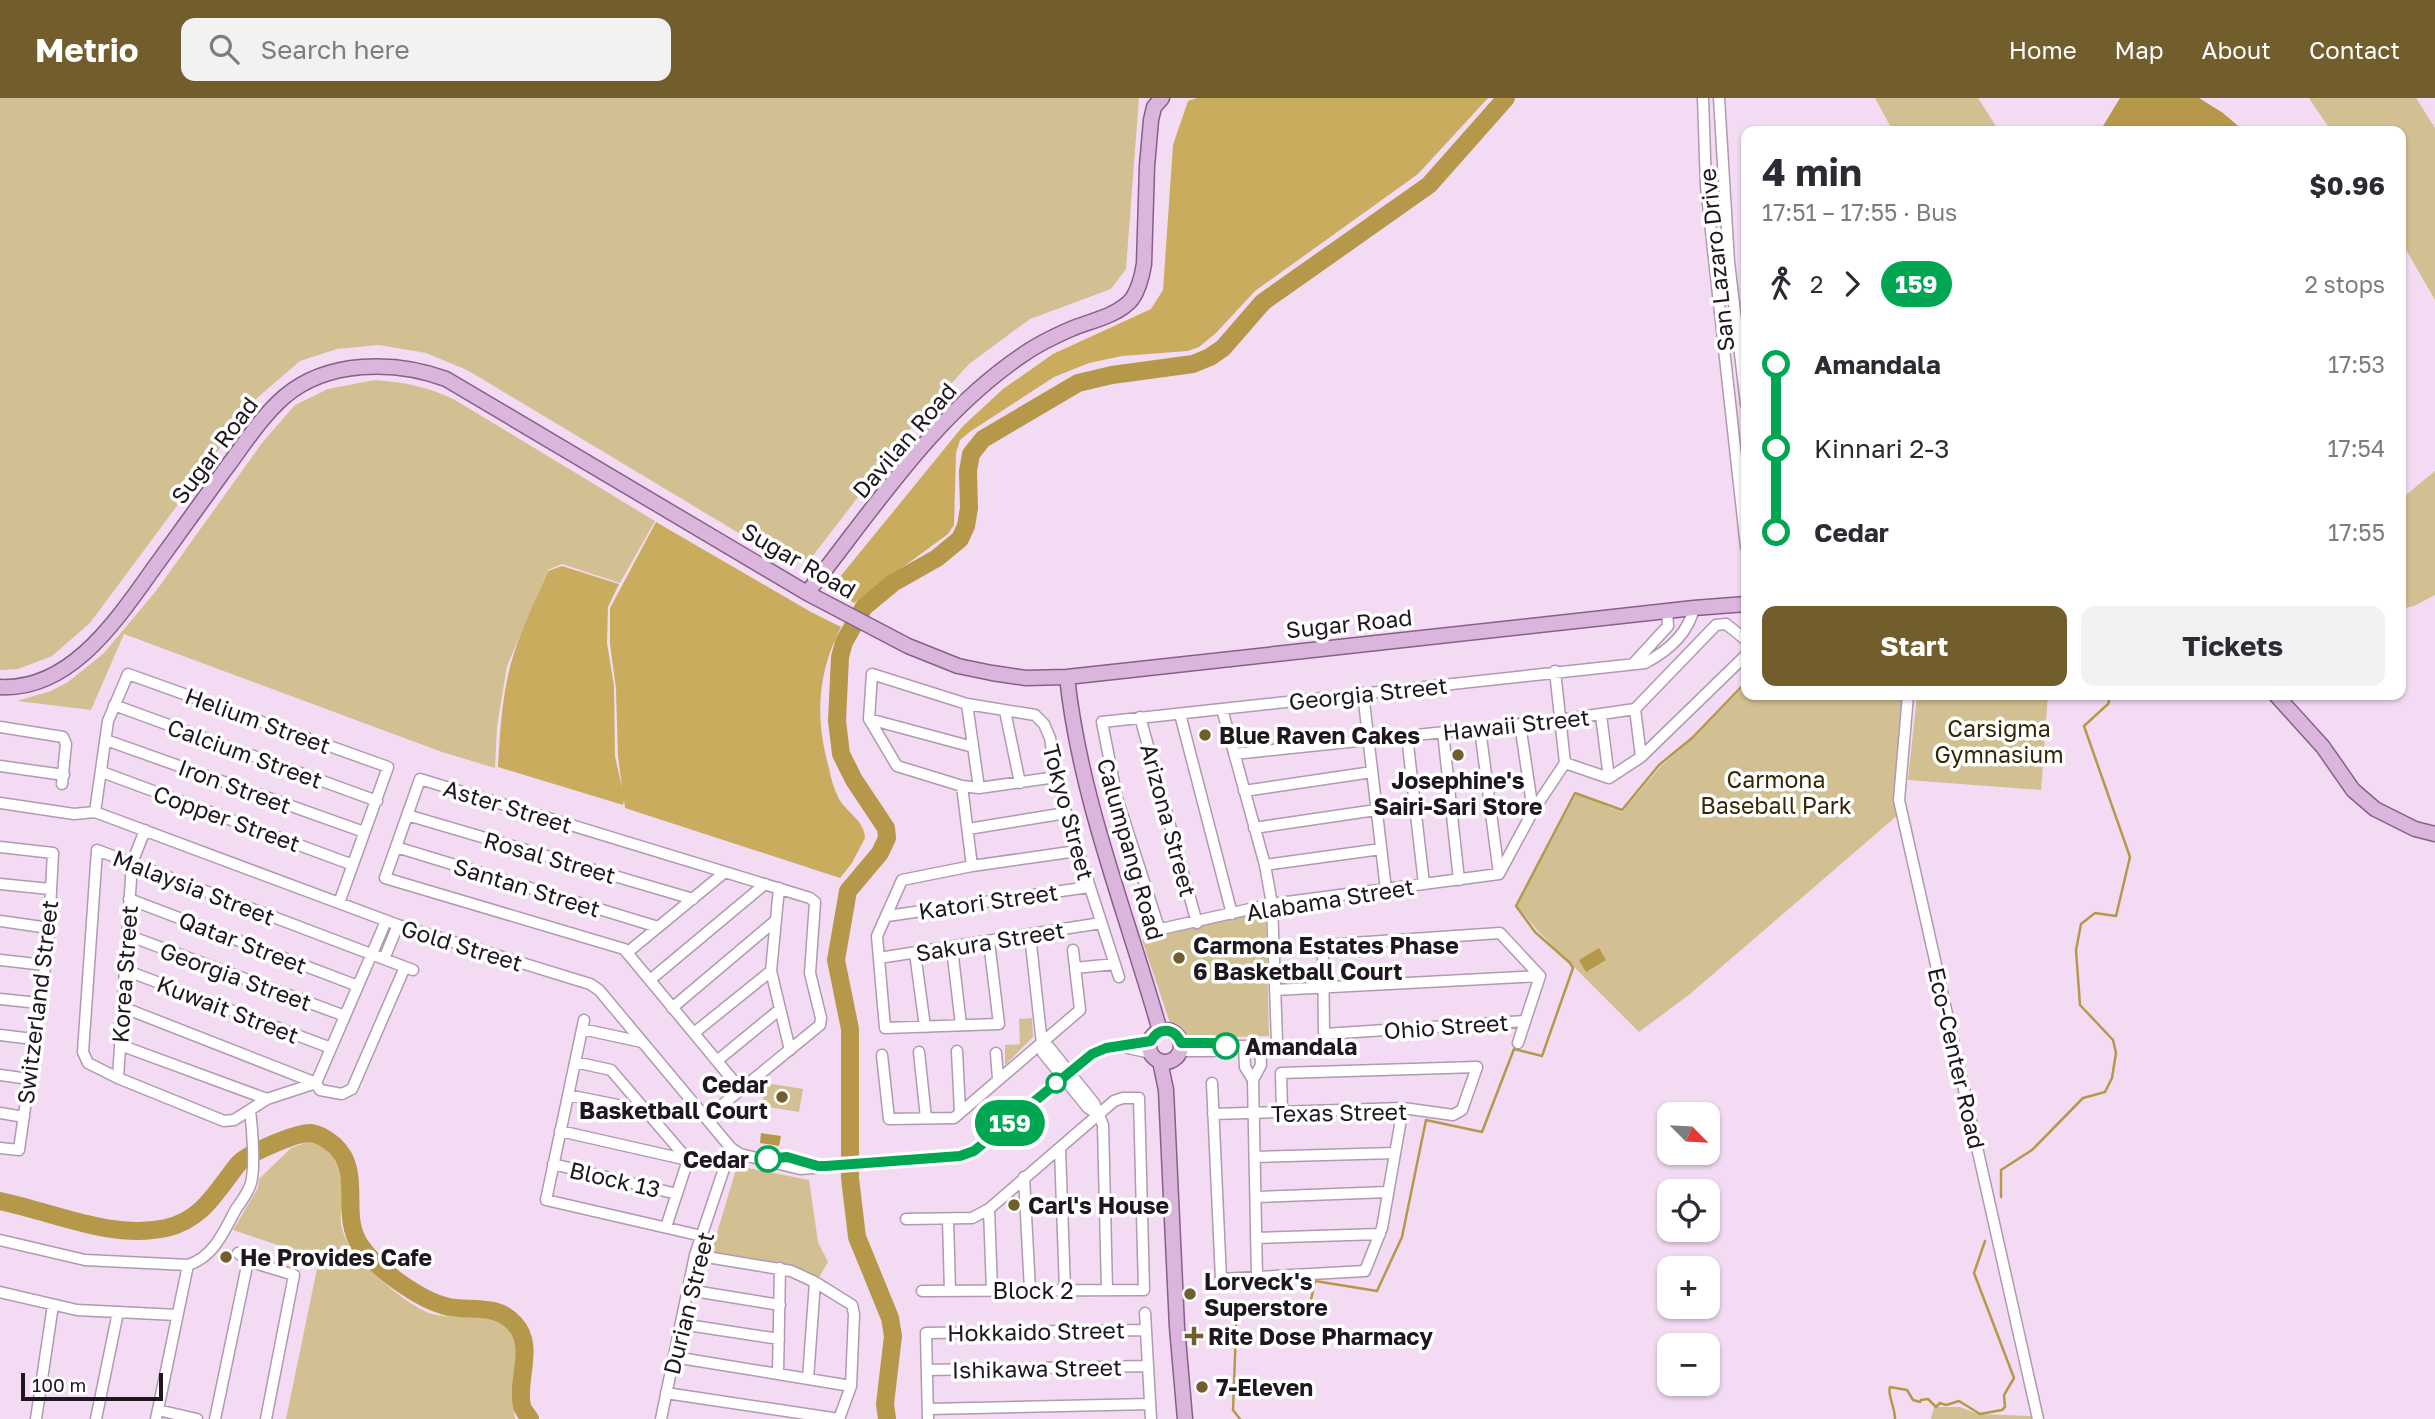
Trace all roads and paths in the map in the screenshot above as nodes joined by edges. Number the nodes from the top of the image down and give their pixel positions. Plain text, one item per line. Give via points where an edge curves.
1 (1162, 98) edge
2 (1703, 98) edge
3 (1719, 98) edge
4 (1741, 362) edge
5 (1741, 500) edge
6 (807, 593) junction
7 (1741, 604) edge
8 (1694, 608) junction
9 (1667, 611) junction
10 (1741, 636) edge
11 (1653, 641) junction
12 (1663, 650) junction
13 (1741, 660) edge
14 (1634, 663) junction
15 (1555, 671) junction
16 (1067, 677) junction
17 (0, 687) edge
18 (1363, 693) junction
19 (1908, 700) edge
20 (2281, 700) edge
21 (967, 704) junction
22 (114, 705) junction
23 (1222, 709) junction
24 (1635, 709) junction
25 (1005, 711) junction
26 (1180, 714) junction
27 (1601, 715) junction
28 (1140, 717) junction
29 (869, 719) junction
30 (1560, 720) junction
31 (1102, 722) joint
32 (1520, 724) junction
33 (0, 727) edge
34 (1480, 729) junction
35 (1443, 733) junction
36 (1407, 736) junction
37 (106, 740) junction
38 (1368, 740) junction
39 (973, 747) junction
40 (1234, 754) junction
41 (1641, 757) junction
42 (1565, 762) junction
43 (0, 766) edge
44 (102, 772) junction
45 (1372, 772) junction
46 (1056, 778) junction
47 (1609, 778) junction
48 (1020, 783) junction
49 (962, 786) junction
50 (979, 788) junction
51 (1244, 791) junction
52 (377, 801) junction
53 (0, 803) edge
54 (1376, 810) junction
55 (1533, 811) junction
56 (95, 812) junction
57 (1066, 813) junction
58 (407, 815) junction
59 (1254, 828) junction
60 (145, 830) junction
61 (968, 830) junction
62 (364, 832) junction
63 (2435, 834) edge
64 (0, 847) edge
65 (396, 847) junction
66 (1381, 849) junction
67 (1077, 851) junction
68 (132, 863) junction
69 (353, 865) junction
70 (1265, 865) junction
71 (972, 866) junction
72 (725, 872) junction
73 (1499, 874) junction
74 (1459, 880) junction
75 (0, 884) edge
76 (765, 884) junction
77 (1424, 884) junction
78 (1089, 887) junction
79 (779, 888) junction
80 (50, 889) junction
81 (1386, 890) junction
82 (129, 899) junction
83 (693, 899) junction
84 (339, 903) junction
85 (1272, 904) junction
86 (1232, 914) junction
87 (887, 916) junction
88 (386, 920) junction
89 (775, 921) junction
90 (0, 922) edge
91 (1101, 923) junction
92 (1196, 923) junction
93 (398, 925) junction
94 (658, 927) junction
95 (49, 928) junction
96 (127, 935) junction
97 (1030, 935) junction
98 (989, 942) junction
99 (952, 948) junction
100 (1073, 950) dead end
101 (628, 952) junction
102 (915, 953) junction
103 (372, 954) junction
104 (879, 958) junction
105 (384, 959) junction
106 (0, 960) edge
107 (1115, 964) junction
108 (45, 965) junction
109 (1075, 968) junction
110 (125, 970) junction
111 (772, 971) junction
112 (1539, 976) junction
113 (1119, 977) dead end
114 (650, 980) junction
115 (358, 986) junction
116 (1324, 989) junction
117 (1275, 990) junction
118 (0, 999) edge
119 (38, 1003) junction
120 (122, 1007) junction
121 (672, 1008) junction
122 (779, 1010) junction
123 (345, 1016) junction
124 (1525, 1021) junction
125 (961, 1025) junction
126 (925, 1027) junction
127 (694, 1033) junction
128 (0, 1035) edge
129 (33, 1039) junction
130 (642, 1042) junction
131 (1518, 1042) dead end
132 (1042, 1043) junction
133 (120, 1045) junction
134 (1244, 1046) junction
135 (1260, 1046) junction
136 (331, 1048) junction
137 (1165, 1049) junction
138 (790, 1050) junction
139 (957, 1051) dead end
140 (919, 1052) dead end
141 (996, 1054) dead end
142 (882, 1055) dead end
143 (718, 1060) junction
144 (575, 1062) junction
145 (1066, 1074) junction
146 (0, 1075) edge
147 (118, 1078) junction
148 (29, 1079) junction
149 (998, 1079) junction
150 (1253, 1080) junction
151 (316, 1083) junction
152 (1212, 1083) dead end
153 (741, 1090) junction
154 (568, 1096) junction
155 (267, 1099) junction
156 (1403, 1108) junction
157 (250, 1110) junction
158 (647, 1111) junction
159 (960, 1112) junction
160 (1282, 1112) junction
161 (1254, 1113) junction
162 (0, 1114) edge
163 (1098, 1114) junction
164 (1213, 1114) junction
165 (24, 1116) junction
166 (706, 1118) junction
167 (926, 1118) junction
168 (560, 1131) junction
169 (0, 1147) edge
170 (731, 1148) junction
171 (1060, 1149) junction
172 (1395, 1153) junction
173 (1255, 1157) junction
174 (688, 1160) junction
175 (553, 1164) junction
176 (1024, 1177) junction
177 (1388, 1192) junction
178 (677, 1194) junction
179 (1255, 1197) junction
180 (989, 1209) junction
181 (906, 1219) dead end
182 (948, 1219) junction
183 (666, 1227) junction
184 (1380, 1234) junction
185 (702, 1236) junction
186 (1256, 1238) junction
187 (0, 1240) edge
188 (238, 1253) dead end
189 (695, 1255) junction
190 (248, 1261) junction
191 (188, 1265) junction
192 (780, 1268) junction
193 (1257, 1277) junction
194 (815, 1282) junction
195 (688, 1290) junction
196 (992, 1290) junction
197 (1030, 1290) junction
198 (1065, 1290) junction
199 (1107, 1290) junction
200 (922, 1291) dead end
201 (950, 1291) junction
202 (0, 1292) edge
203 (53, 1305) junction
204 (780, 1305) junction
205 (118, 1312) junction
206 (1145, 1313) dead end
207 (177, 1315) junction
208 (681, 1324) junction
209 (1146, 1330) junction
210 (779, 1339) junction
211 (674, 1357) junction
212 (1148, 1366) junction
213 (927, 1370) junction
214 (778, 1374) junction
215 (808, 1379) junction
216 (851, 1387) junction
217 (666, 1393) junction
218 (1150, 1404) junction
219 (928, 1414) edge
220 (157, 1415) edge
221 (36, 1419) edge
222 (96, 1419) edge
223 (197, 1419) edge
224 (215, 1419) edge
225 (266, 1419) edge
226 (661, 1419) edge
227 (839, 1419) edge
228 (1151, 1419) edge
229 (1185, 1419) edge
230 (2038, 1419) edge

1 - 6 main road, Davilan Road via 1151,120 1144,264 1131,299 1111,313 1035,347 978,389 933,435
2 - 5 street, San Lazaro Drive via 1706,186
3 - 4 street, San Lazaro Drive via 1729,262
6 - 16 main road, Sugar Road via 958,666 1026,678
6 - 17 main road, Sugar Road via 453,383 417,369 364,367 324,376 286,395 93,645 44,680
7 - 8 main road, Sugar Road
8 - 9 main road, Sugar Road
8 - 12 street, Georgia Street via 1683,634
9 - 11 street via 1668,626
9 - 16 main road, Sugar Road
10 - 24 street via 1726,624 1716,625
11 - 12 street
11 - 14 street
12 - 14 street, Georgia Street via 1645,663
13 - 41 street
14 - 15 street, Georgia Street
15 - 18 street, Georgia Street
15 - 30 street
16 - 137 main road, Calumpang Road via 1091,804
18 - 23 street, Georgia Street
18 - 38 street
19 - 230 street, Eco-Center Road via 1899,800
20 - 63 main road via 2323,747 2353,790 2375,809
21 - 25 street, Tokyo Street
21 - 29 street, Tokyo Street via 872,674
21 - 39 street
22 - 37 street
22 - 52 street, Calcium Street
22 - 52 street, Helium Street via 128,674 388,767
23 - 26 street, Georgia Street
23 - 40 street
24 - 27 street, Hawaii Street
24 - 41 street
25 - 46 street, Tokyo Street via 1035,715 1044,724
25 - 48 street
26 - 28 street, Georgia Street
26 - 86 street
27 - 30 street, Hawaii Street
27 - 47 street
28 - 31 street, Georgia Street
28 - 92 street, Arizona Street
29 - 39 street
29 - 49 street via 897,766
30 - 32 street, Hawaii Street
30 - 42 street
31 - 92 street, Alabama Street via 1117,798 1158,925 1166,929
32 - 34 street, Hawaii Street
32 - 55 street
33 - 43 street via 63,737 66,744 63,779
34 - 35 street, Hawaii Street
34 - 73 street
35 - 36 street, Hawaii Street
35 - 74 street
36 - 38 street, Hawaii Street
36 - 77 street
37 - 44 street
37 - 62 street, Iron Street
38 - 40 street, Hawaii Street
38 - 45 street
39 - 50 street
40 - 51 street
41 - 47 street
42 - 47 street
42 - 55 street
44 - 56 street
44 - 69 street, Copper Street
45 - 51 street
45 - 54 street
46 - 48 street
46 - 57 street, Tokyo Street
48 - 50 street
49 - 50 street
49 - 61 street
51 - 59 street
52 - 62 street
53 - 56 street, Gold Street via 74,814
54 - 59 street
54 - 66 street
55 - 73 street
56 - 60 street, Gold Street
57 - 61 street
57 - 67 street, Tokyo Street
58 - 65 street, Aster Street
58 - 72 street, Aster Street via 420,779
58 - 83 street, Rosal Street
59 - 70 street
60 - 68 street, Korea Street
60 - 84 street, Gold Street
61 - 71 street
62 - 69 street
64 - 80 street, Switzerland Street via 53,853
65 - 94 street, Santan Street
65 - 101 street, Aster Street via 385,878
66 - 70 street
66 - 81 street
67 - 71 street
67 - 78 street, Tokyo Street
68 - 82 street, Korea Street
68 - 103 street, Malaysia Street
68 - 147 street, Malaysia Street via 97,850 83,1052 88,1063
69 - 84 street
70 - 85 street
71 - 87 street via 902,880
72 - 76 street, Aster Street
72 - 83 street
73 - 74 street, Alabama Street
74 - 77 street, Alabama Street
75 - 80 street
76 - 79 street, Aster Street
76 - 114 street
77 - 81 street, Alabama Street
78 - 87 street, Katori Street
78 - 91 street, Tokyo Street
79 - 89 street
79 - 138 street, Aster Street via 810,898 816,910 810,973 820,1025
80 - 95 street, Switzerland Street
81 - 85 street, Alabama Street
82 - 96 street, Korea Street
82 - 115 street, Qatar Street
83 - 94 street
84 - 88 street, Gold Street
85 - 86 street, Alabama Street
85 - 117 street
86 - 92 street, Alabama Street
87 - 104 street via 877,936
88 - 93 street, Gold Street
88 - 103 street
89 - 111 street
89 - 121 street
90 - 95 street
91 - 97 street, Sakura Street
91 - 107 street, Tokyo Street
93 - 105 street
93 - 130 street, Gold Street via 590,984
94 - 101 street
95 - 108 street, Switzerland Street
96 - 110 street, Korea Street
96 - 123 street, Georgia Street
97 - 98 street, Sakura Street
97 - 132 street
98 - 99 street, Sakura Street
98 - 125 street via 999,1024
99 - 102 street, Sakura Street
99 - 125 street
100 - 109 street
101 - 114 street
102 - 104 street, Sakura Street
102 - 126 street
103 - 105 street, Malaysia Street
103 - 115 street
104 - 126 street via 885,1028
105 - 151 street, Malaysia Street via 409,968 352,1090 342,1094 320,1090
106 - 108 street
107 - 109 street
107 - 113 street, Tokyo Street
108 - 119 street, Switzerland Street
109 - 132 street via 1080,1010
110 - 120 street, Korea Street
110 - 136 street, Kuwait Street
111 - 122 street
111 - 127 street
112 - 116 street
112 - 116 street via 1500,933 1323,944
112 - 124 street
114 - 121 street
115 - 123 street
116 - 117 street
116 - 124 street, Ohio Street via 1324,1034
117 - 135 street via 1277,1044
118 - 119 street
119 - 129 street, Switzerland Street
120 - 133 street, Korea Street
120 - 151 street
121 - 127 street
122 - 138 street
122 - 143 street
123 - 136 street
124 - 131 street
125 - 126 street
127 - 143 street
128 - 129 street
129 - 148 street, Switzerland Street
130 - 144 street via 583,1025
130 - 166 street, Gold Street
132 - 145 street
132 - 149 street
133 - 147 street, Korea Street
133 - 155 street
134 - 135 street
134 - 137 street via 1212,1043
134 - 150 street via 1245,1068
135 - 150 street via 1261,1065
136 - 151 street
137 - 145 street via 1122,1046 1098,1051
137 - 229 main road, Calumpang Road
138 - 153 street, Aster Street
139 - 159 street
140 - 167 street
141 - 149 street
142 - 167 street via 889,1119
143 - 153 street
144 - 154 street
144 - 158 street via 611,1070
145 - 163 street via 1094,1102
145 - 170 street via 974,1151 960,1156 822,1166 787,1157 740,1154
146 - 148 street
147 - 157 street via 224,1121
148 - 165 street, Switzerland Street
149 - 159 street
150 - 161 street
151 - 155 street
152 - 164 street
153 - 166 street, Aster Street
154 - 158 street
154 - 168 street
155 - 157 street
156 - 160 street, Texas Street
156 - 160 street, Texas Street via 1453,1115 1462,1110 1477,1067 1281,1073
156 - 172 street
157 - 191 street via 250,1186 212,1249
158 - 174 street
159 - 167 street via 954,1118
160 - 161 street, Texas Street
161 - 164 street, Texas Street
161 - 173 street
162 - 165 street
163 - 171 street
163 - 199 street via 1103,1125
163 - 199 street, Block 2 via 1115,1101 1139,1098 1144,1290
164 - 193 street via 1221,1279
165 - 169 street, Switzerland Street via 19,1150
166 - 170 street, Gold Street
168 - 174 street
168 - 175 street
170 - 185 street, Durian Street
171 - 176 street
171 - 198 street
172 - 173 street
172 - 177 street
173 - 179 street
174 - 178 street
175 - 178 street, Block 13
175 - 183 street via 545,1200
176 - 180 street
176 - 197 street
177 - 179 street
177 - 184 street
178 - 183 street
179 - 186 street
180 - 182 street via 972,1217
180 - 196 street
181 - 182 street
182 - 201 street
183 - 185 street
184 - 186 street
184 - 193 street via 1365,1271
185 - 189 street, Durian Street
186 - 193 street
187 - 191 street via 85,1260
188 - 190 street
189 - 192 street
189 - 195 street, Durian Street
190 - 224 street
190 - 225 street via 294,1276
191 - 207 street
192 - 194 street
192 - 204 street
194 - 215 street
194 - 216 street via 852,1306
195 - 204 street
195 - 208 street, Durian Street
196 - 197 street, Block 2
196 - 201 street, Block 2
197 - 198 street, Block 2
198 - 199 street, Block 2
200 - 201 street, Block 2
202 - 203 street
203 - 205 street
203 - 221 street
204 - 210 street
205 - 207 street
205 - 222 street
206 - 209 street
207 - 220 street
208 - 210 street
208 - 211 street, Durian Street
209 - 212 street
209 - 213 street, Hokkaido Street via 926,1333
210 - 214 street
211 - 214 street
211 - 217 street, Durian Street
212 - 213 street, Ishikawa Street
212 - 218 street
213 - 219 street
214 - 215 street
215 - 216 street
216 - 227 street
217 - 226 street, Durian Street
217 - 227 street
218 - 219 street
218 - 228 street
220 - 223 street

